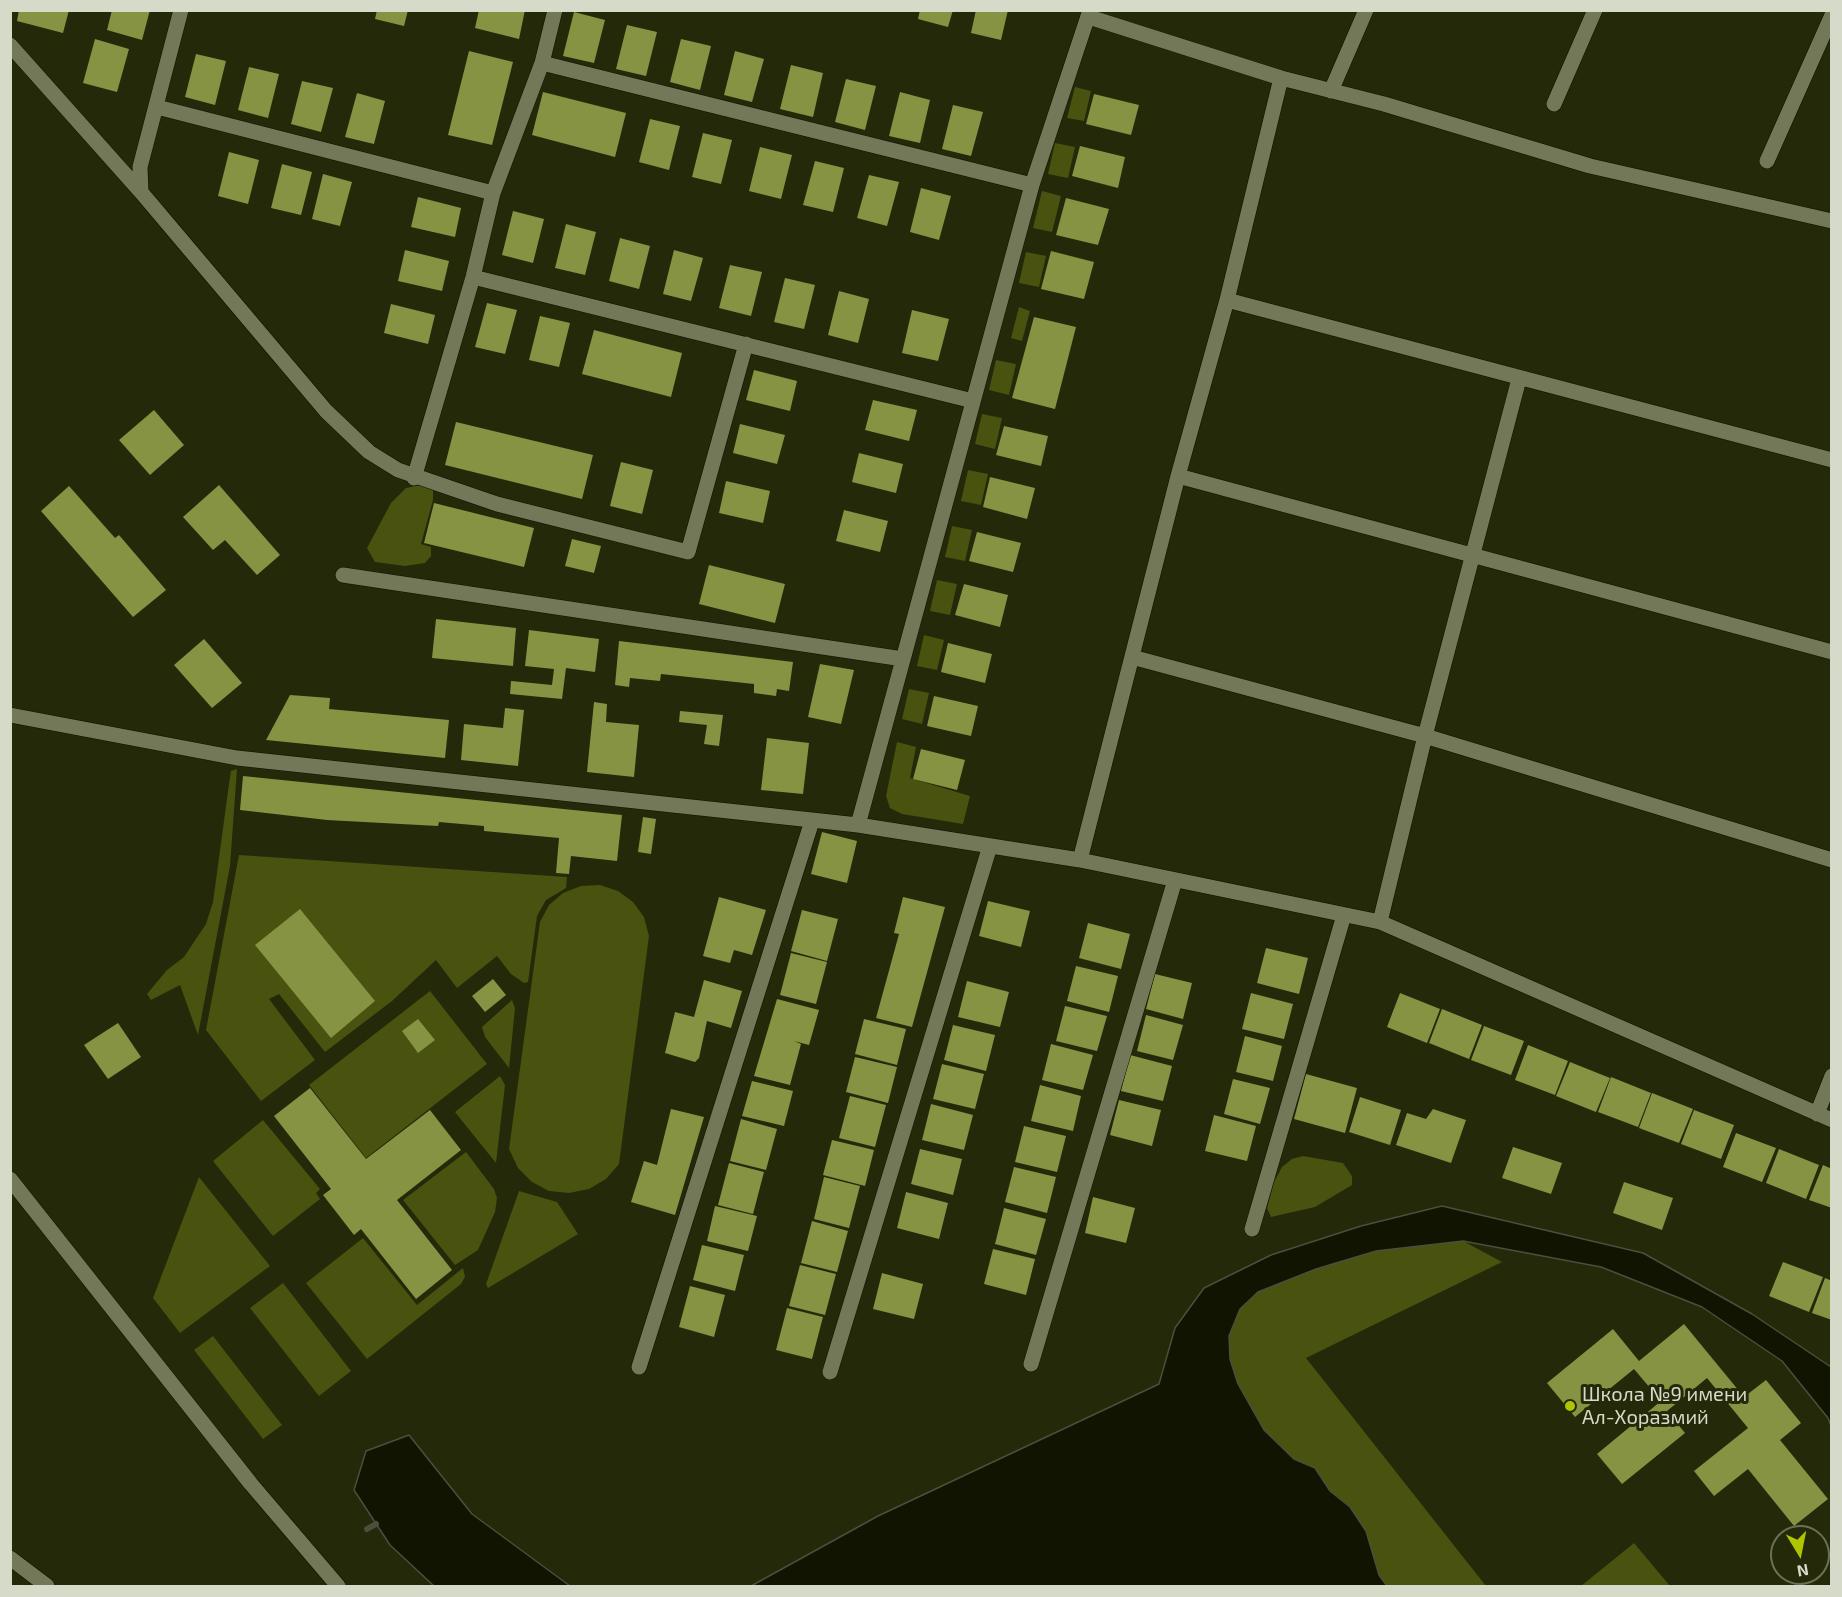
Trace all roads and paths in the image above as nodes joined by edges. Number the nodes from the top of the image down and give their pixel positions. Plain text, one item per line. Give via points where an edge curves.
1 (181, 10) edge
2 (555, 10) edge
3 (1365, 10) edge
4 (1595, 10) edge
5 (1091, 13) edge
6 (1832, 15) edge
7 (10, 45) edge
8 (542, 63) junction
9 (1281, 78) junction
10 (1331, 91) junction
11 (1554, 104) dead end
12 (157, 108) junction
13 (1767, 161) dead end
14 (1032, 185) junction
15 (141, 192) junction
16 (493, 193) junction
17 (1832, 221) edge
18 (474, 277) junction
19 (1227, 300) junction
20 (746, 344) junction
21 (1519, 380) junction
22 (973, 401) junction
23 (1832, 460) edge
24 (1178, 476) junction
25 (414, 478) junction
26 (1472, 554) junction
27 (343, 575) dead end
28 (1832, 651) edge
29 (1132, 657) junction
30 (903, 659) junction
31 (10, 715) edge
32 (1425, 736) junction
33 (812, 821) junction
34 (858, 825) junction
35 (990, 846) junction
36 (1080, 860) junction
37 (1832, 860) edge
38 (1175, 880) junction
39 (1344, 915) junction
40 (1380, 922) junction
41 (1832, 1076) edge
42 (1824, 1117) edge
43 (10, 1179) edge
44 (1252, 1229) dead end
45 (1031, 1364) dead end
46 (639, 1367) dead end
47 (830, 1372) dead end
48 (10, 1558) edge
49 (46, 1587) edge
50 (338, 1587) edge

1 - 12 street
2 - 8 street
3 - 10 street
4 - 11 street
5 - 9 street
5 - 14 street
6 - 13 street
7 - 15 street
8 - 14 street
8 - 16 street
9 - 10 street
9 - 19 street
10 - 17 street via 1590,166
12 - 15 street via 140,167
12 - 16 street
14 - 22 street
15 - 25 street via 326,411 369,452
16 - 18 street
18 - 20 street
18 - 25 street
19 - 21 street
19 - 24 street
20 - 22 street
20 - 25 street via 688,552 497,504
21 - 23 street
21 - 26 street
22 - 30 street
24 - 26 street
24 - 29 street
26 - 28 street
26 - 32 street
27 - 30 street
29 - 32 street
29 - 36 street
30 - 34 street
31 - 33 street via 237,758
32 - 37 street
32 - 40 street
33 - 34 street
33 - 46 street
34 - 35 street
35 - 36 street
35 - 47 street
36 - 38 street
38 - 39 street
38 - 45 street
39 - 40 street
39 - 44 street
40 - 42 street
41 - 42 street
43 - 50 street via 251,1484
48 - 49 street

